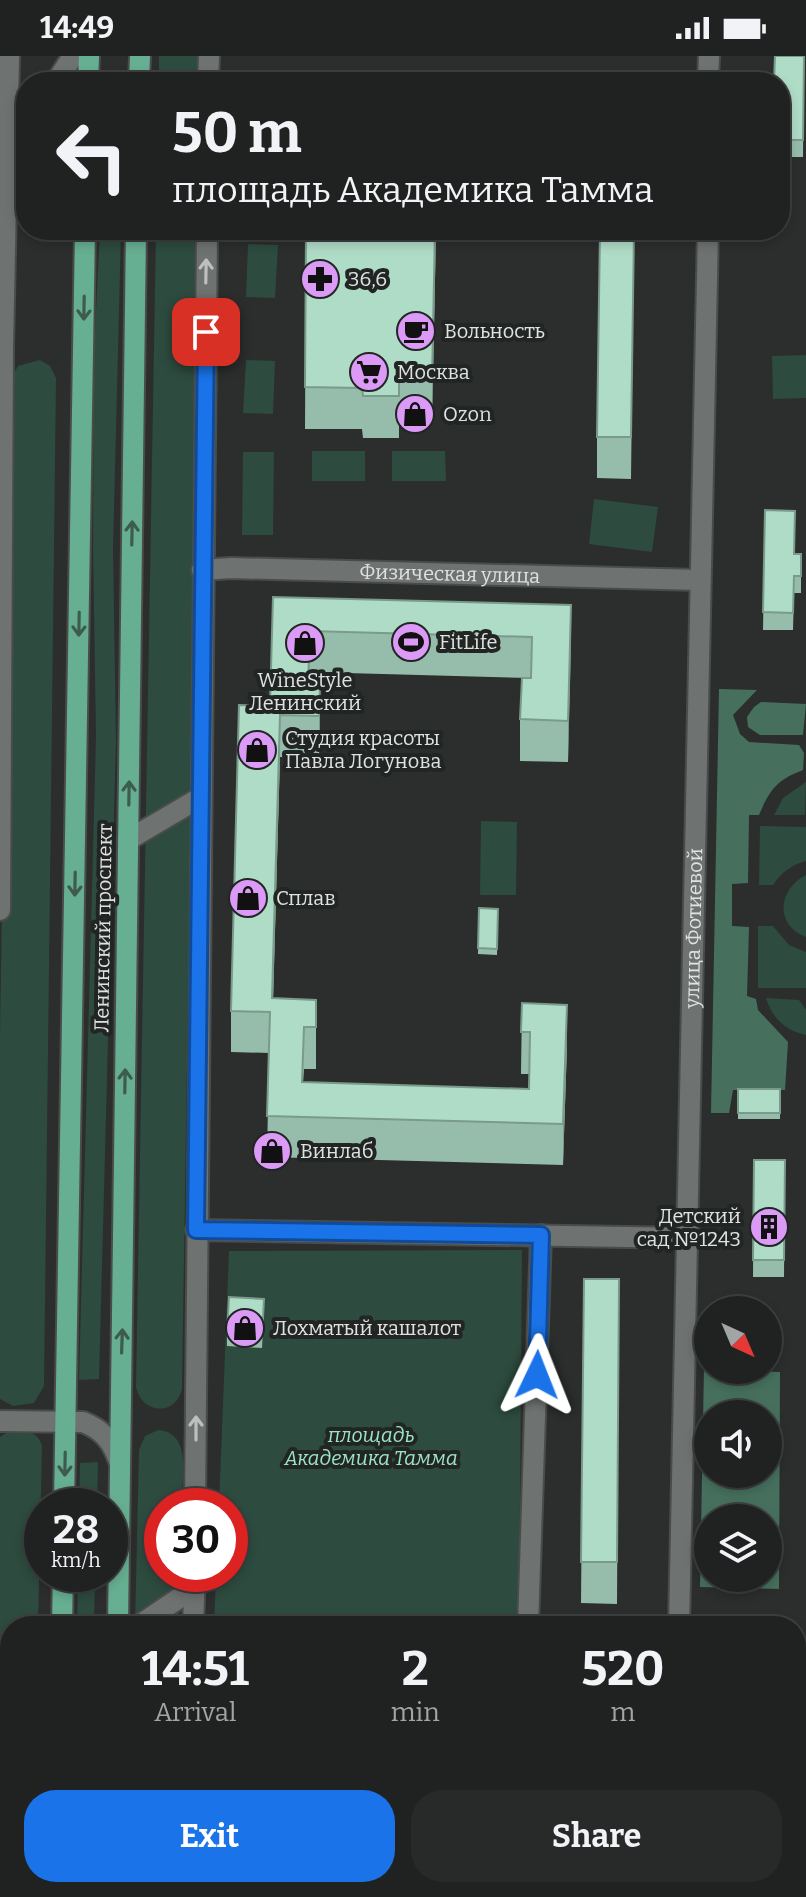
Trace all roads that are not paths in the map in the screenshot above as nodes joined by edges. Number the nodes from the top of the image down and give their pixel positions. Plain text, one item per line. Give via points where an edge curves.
1 (9, 56) edge
2 (16, 142) edge
3 (7, 155) junction
4 (85, 240) edge
5 (136, 240) edge
6 (207, 240) edge
7 (708, 240) edge
8 (2, 347) edge
9 (202, 570) junction
10 (699, 580) junction
11 (201, 797) junction
12 (128, 840) junction
13 (0, 910) edge
14 (196, 1230) junction
15 (541, 1235) junction
16 (686, 1238) junction
17 (0, 1421) edge
18 (66, 1423) junction
19 (119, 1461) junction
20 (64, 1488) edge
21 (195, 1488) edge
22 (63, 1592) edge
23 (180, 1592) edge
24 (194, 1592) edge
25 (62, 1616) edge
26 (118, 1616) edge
27 (150, 1616) edge
28 (193, 1616) edge
29 (528, 1616) edge
30 (679, 1616) edge

1 - 3 street
2 - 3 street
3 - 8 street
4 -> 18 main road, Ленинский проспект
12 -> 5 main road, Ленинский проспект
9 -> 6 street
7 - 10 street, улица Фотиевой
8 - 13 street
9 - 10 street, Физическая улица
9 - 11 street
10 - 16 street, улица Фотиевой
11 - 12 street
11 - 14 street
19 -> 12 main road, Ленинский проспект
14 - 15 street
21 -> 14 street
15 - 16 street
15 - 29 street
16 - 30 street, улица Фотиевой
17 - 18 street
18 - 19 street via 95,1427
18 -> 20 main road, Ленинский проспект
19 - 26 main road, Ленинский проспект
22 - 25 main road
23 - 27 street
24 - 28 street

